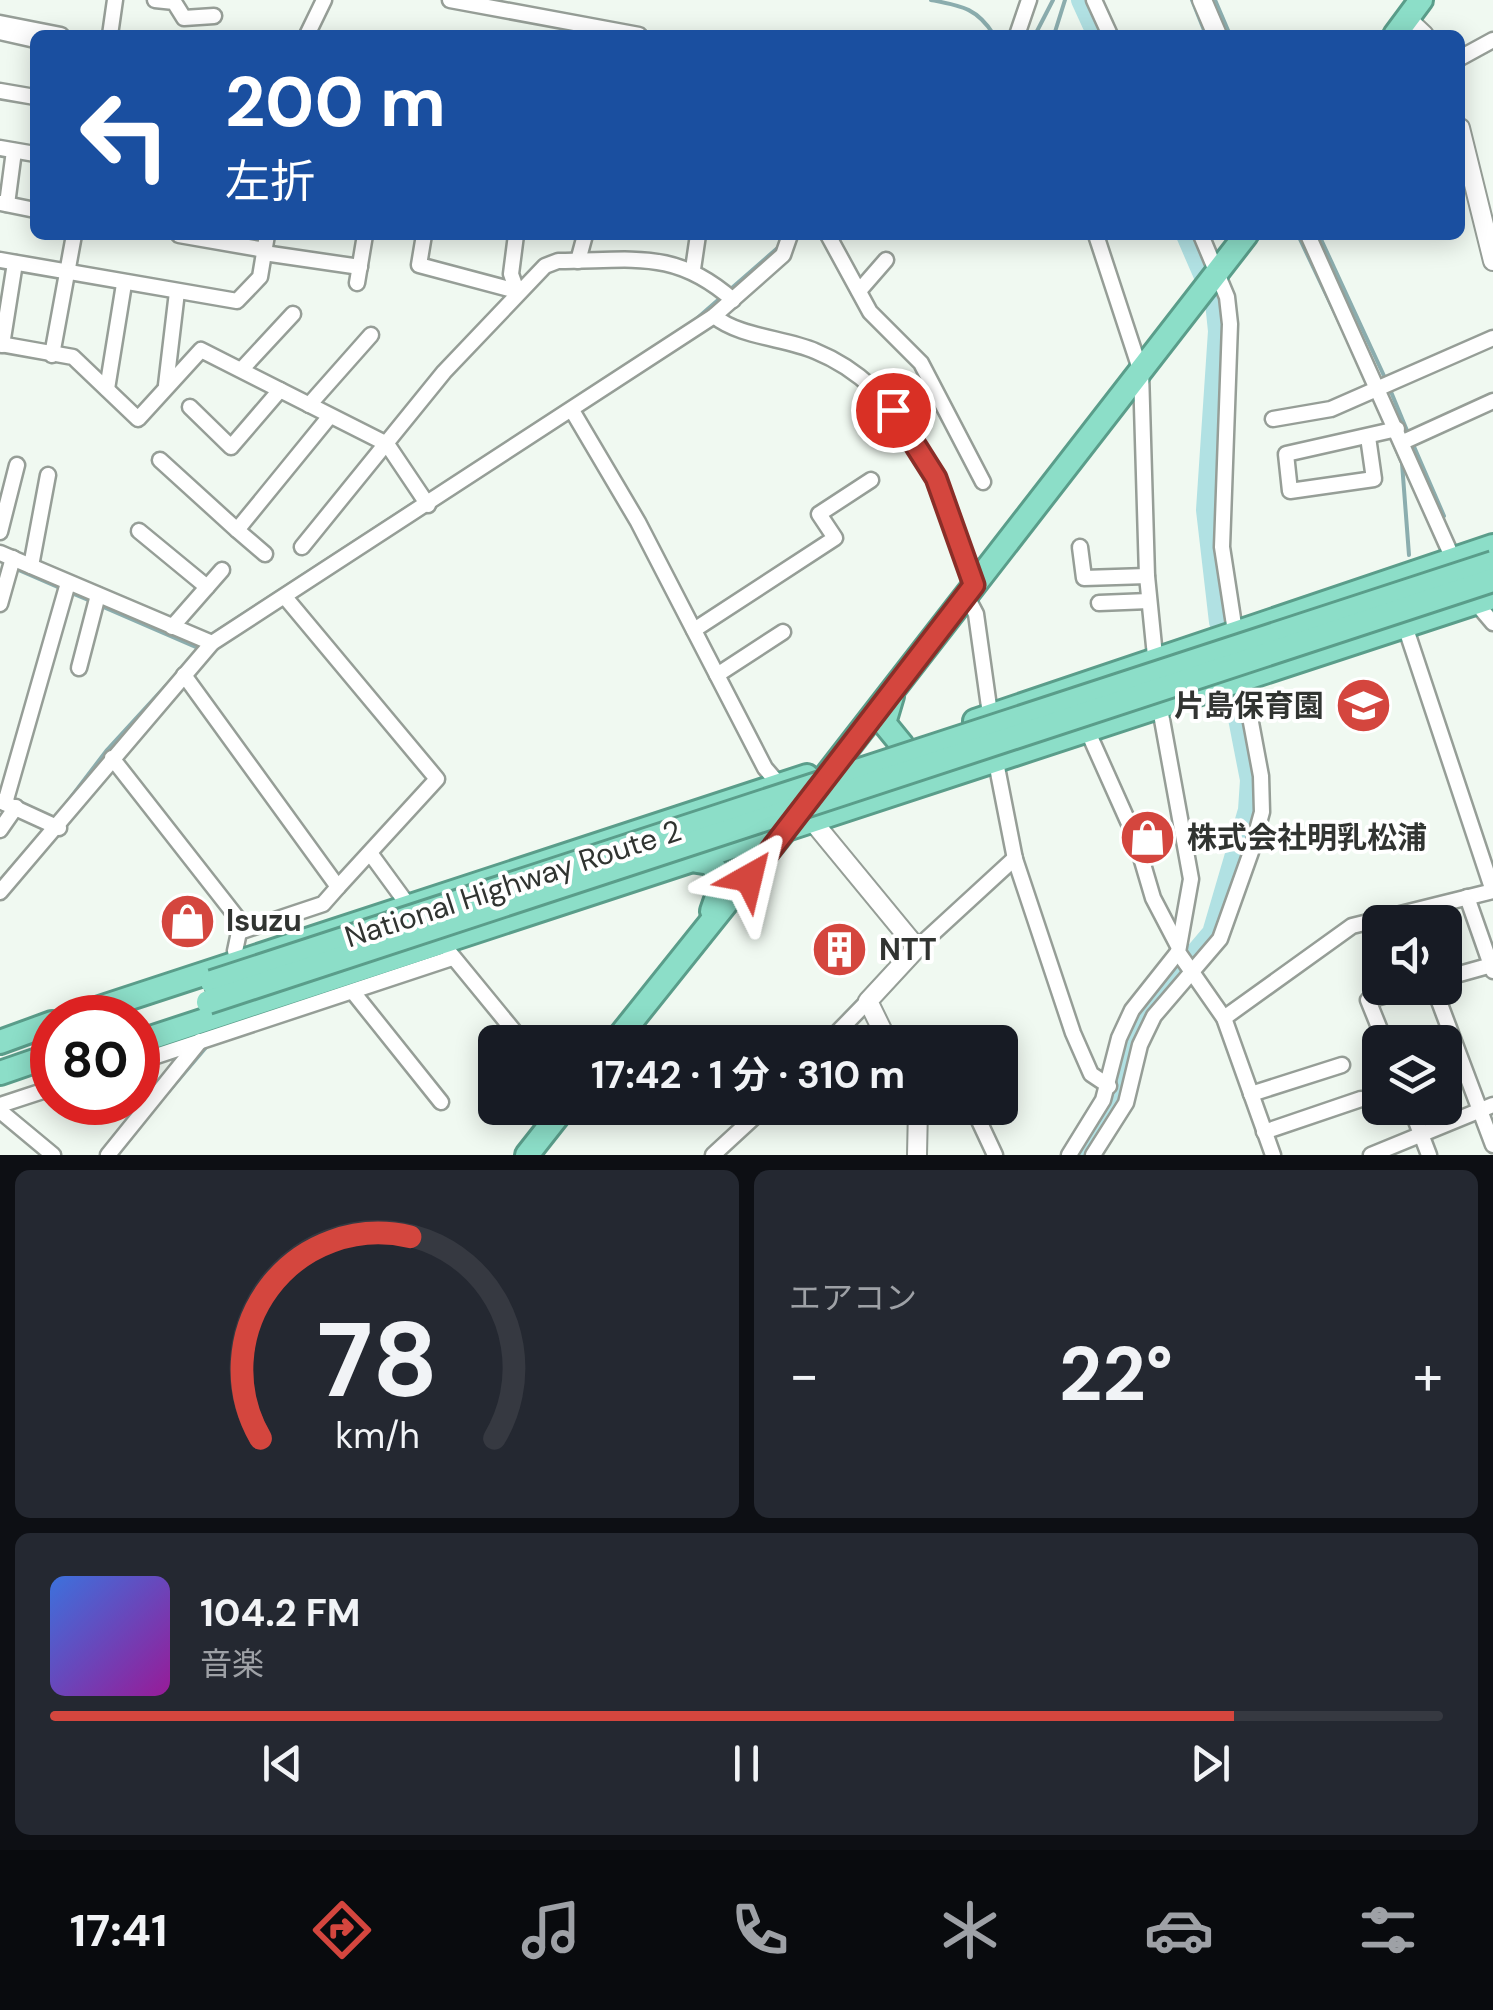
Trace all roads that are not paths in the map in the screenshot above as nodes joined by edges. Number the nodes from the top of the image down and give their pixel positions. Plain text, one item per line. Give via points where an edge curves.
1 (115, 0) edge
2 (155, 0) edge
3 (324, 0) edge
4 (450, 0) edge
5 (1029, 0) edge
6 (1094, 0) edge
7 (1202, 0) edge
8 (214, 16) dead end
9 (0, 22) edge
10 (38, 30) edge
11 (111, 30) edge
12 (309, 30) edge
13 (612, 30) edge
14 (1019, 30) edge
15 (1108, 30) edge
16 (1215, 30) edge
17 (0, 32) edge
18 (30, 39) edge
19 (1493, 40) edge
20 (1465, 55) edge
21 (0, 91) edge
22 (30, 96) edge
23 (1465, 148) edge
24 (7, 150) edge
25 (3, 204) edge
26 (30, 209) edge
27 (73, 240) edge
28 (218, 240) edge
29 (365, 240) edge
30 (423, 240) edge
31 (515, 240) edge
32 (584, 240) edge
33 (697, 240) edge
34 (790, 240) edge
35 (831, 240) edge
36 (1098, 240) edge
37 (1202, 240) edge
38 (1242, 240) edge
39 (1310, 240) edge
40 (265, 246) edge
41 (886, 260) dead end
42 (1493, 260) edge
43 (578, 261) junction
44 (7, 262) edge
45 (693, 269) junction
46 (68, 274) junction
47 (1211, 280) junction
48 (124, 284) junction
49 (517, 291) junction
50 (859, 291) junction
51 (178, 292) junction
52 (729, 296) junction
53 (293, 314) dead end
54 (714, 316) junction
55 (371, 336) dead end
56 (1493, 338) edge
57 (1, 344) edge
58 (52, 355) junction
59 (242, 369) junction
60 (1141, 372) junction
61 (166, 386) junction
62 (1380, 386) junction
63 (107, 389) junction
64 (280, 390) junction
65 (1493, 401) edge
66 (309, 405) junction
67 (190, 407) dead end
68 (573, 412) junction
69 (330, 416) junction
70 (1274, 419) dead end
71 (1400, 435) junction
72 (1368, 436) junction
73 (387, 444) junction
74 (160, 460) dead end
75 (17, 465) dead end
76 (48, 475) dead end
77 (871, 480) dead end
78 (982, 482) dead end
79 (425, 500) junction
80 (237, 530) junction
81 (139, 531) dead end
82 (0, 532) edge
83 (1493, 546) edge
84 (302, 547) dead end
85 (1080, 548) dead end
86 (265, 554) dead end
87 (9, 560) edge
88 (1454, 560) junction
89 (1493, 563) edge
90 (31, 566) junction
91 (222, 570) dead end
92 (1147, 576) junction
93 (1493, 580) edge
94 (66, 587) junction
95 (206, 587) junction
96 (970, 590) junction
97 (285, 597) junction
98 (97, 600) junction
99 (1484, 600) edge
100 (1149, 602) junction
101 (0, 604) edge
102 (1099, 604) dead end
103 (1493, 623) edge
104 (172, 626) junction
105 (1406, 626) junction
106 (694, 630) junction
107 (784, 632) dead end
108 (1236, 635) junction
109 (207, 641) junction
110 (1156, 661) junction
111 (80, 668) dead end
112 (184, 675) junction
113 (717, 675) junction
114 (1243, 680) junction
115 (893, 692) junction
116 (1160, 708) junction
117 (990, 716) junction
118 (1088, 732) junction
119 (902, 745) junction
120 (112, 758) junction
121 (996, 763) junction
122 (832, 768) junction
123 (779, 785) junction
124 (749, 794) junction
125 (9, 808) edge
126 (806, 815) junction
127 (54, 824) junction
128 (0, 830) edge
129 (614, 839) junction
130 (372, 855) junction
131 (1015, 858) junction
132 (696, 860) junction
133 (629, 881) junction
134 (338, 887) junction
135 (1493, 891) edge
136 (0, 892) edge
137 (1467, 898) junction
138 (408, 905) junction
139 (246, 929) junction
140 (706, 929) junction
141 (448, 948) junction
142 (917, 948) junction
143 (234, 951) dead end
144 (1184, 959) junction
145 (1490, 968) edge
146 (1462, 974) edge
147 (210, 992) junction
148 (353, 992) junction
149 (138, 995) edge
150 (868, 1002) junction
151 (160, 1004) edge
152 (1442, 1005) edge
153 (160, 1016) edge
154 (1224, 1018) junction
155 (509, 1025) edge
156 (629, 1025) edge
157 (845, 1025) edge
158 (880, 1025) edge
159 (30, 1031) edge
160 (160, 1035) edge
161 (30, 1041) edge
162 (0, 1042) edge
163 (200, 1042) junction
164 (0, 1050) edge
165 (160, 1055) edge
166 (30, 1062) edge
167 (1342, 1064) dead end
168 (0, 1072) edge
169 (30, 1075) edge
170 (0, 1084) edge
171 (1251, 1094) junction
172 (30, 1096) edge
173 (1115, 1096) junction
174 (1361, 1098) dead end
175 (441, 1102) dead end
176 (0, 1108) edge
177 (1487, 1108) edge
178 (551, 1125) edge
179 (746, 1125) edge
180 (918, 1125) edge
181 (981, 1125) edge
182 (1418, 1125) edge
183 (1264, 1132) junction
184 (1422, 1135) junction
185 (1493, 1145) edge
186 (1390, 1152) edge
187 (53, 1155) edge
188 (108, 1155) edge
189 (527, 1155) edge
190 (713, 1155) edge
191 (918, 1155) edge
192 (994, 1155) edge
193 (1069, 1155) edge
194 (1093, 1155) edge
195 (1273, 1155) edge
196 (1371, 1155) edge
197 (1429, 1155) edge

1 - 11 street
2 - 8 street via 174,2 184,18
3 - 12 street
4 - 13 street
5 - 14 street
6 - 15 street
7 - 16 street
9 - 10 street
17 - 18 street
19 - 20 street
21 - 22 street
23 - 42 street
24 - 25 street
25 - 26 street
27 - 46 street
28 - 40 street
29 - 40 street via 358,275
30 - 49 street via 419,265
31 - 49 street via 510,274
32 - 43 street
33 - 45 street
34 - 52 street
35 - 50 street
36 - 60 street
37 - 47 street
38 - 47 highway
39 - 62 street
40 - 51 street via 260,277 237,301
41 - 50 street
43 - 45 street via 673,262
43 - 49 street via 545,266
44 - 46 street
44 - 57 street
45 - 52 street
46 - 48 street
46 - 58 street
47 - 60 highway
47 - 108 street via 1230,324 1222,547
48 - 51 street
48 - 63 street
49 - 73 street
50 - 78 street via 870,312 922,363
51 - 61 street
52 - 54 street
53 - 59 street
54 - 68 street
54 - 96 street via 832,358 893,410 936,478
55 - 66 street
56 - 62 street
57 - 58 street
58 - 63 street via 73,357
59 - 61 street via 200,350
59 - 64 street
60 - 92 street
60 - 96 highway
61 - 63 street via 138,418
62 - 70 street via 1312,415
62 - 71 street
64 - 66 street
64 - 67 street via 231,447
65 - 71 street
66 - 69 street
68 - 79 street
68 - 106 street
69 - 73 street
69 - 80 street
71 - 72 street
71 - 88 street
72 - 72 street via 1286,454 1290,491 1374,479
73 - 79 street
73 - 84 street
74 - 80 street
75 - 82 street
76 - 90 street
77 - 106 street via 820,514 835,538
79 - 97 street
80 - 86 street
81 - 95 street
83 - 88 highway
85 - 92 street via 1084,578
87 - 90 street
87 - 101 street
88 - 108 highway
89 - 147 highway, National Highway Route 2, bridge
90 - 94 street
91 - 95 street
92 - 100 street
93 - 147 highway, National Highway Route 2, bridge
94 - 98 street
94 - 125 street
95 - 104 street
96 - 115 highway
96 - 117 street
97 - 109 street
97 - 130 street via 437,779
98 - 104 street
98 - 111 street
99 - 103 street
99 - 105 highway
100 - 102 street
100 - 110 street
104 - 109 street
105 - 114 highway
105 - 135 street
106 - 113 street
107 - 113 street
108 - 110 highway
108 - 114 street
109 - 112 street
110 - 116 street
110 - 117 highway
112 - 120 street
112 - 134 street
113 - 123 street
114 - 116 highway
114 - 144 street via 1262,776 1262,812 1220,940
115 - 119 highway via 884,723
115 - 122 highway
116 - 118 highway
116 - 144 street via 1191,879
117 - 119 highway
117 - 121 street
118 - 121 highway
118 - 144 street via 1135,837 1152,898
119 - 122 highway
120 - 127 street
120 - 139 street
121 - 126 highway
121 - 131 street
122 - 123 highway
122 - 126 highway
123 - 124 highway
123 - 126 street
124 - 126 highway via 777,795
124 - 129 highway
125 - 127 street
125 - 128 street
126 - 132 highway
126 - 140 highway
126 - 142 street
127 - 136 street
129 - 133 street
129 - 138 highway
130 - 134 street
130 - 138 street
131 - 142 street
131 - 173 street via 1073,1032 1092,1074
132 - 133 highway
132 - 140 highway via 710,863 723,879
133 - 141 highway
134 - 139 street via 323,904
135 - 137 street
137 - 145 street
137 - 154 street via 1352,926
138 - 149 highway
139 - 143 street
140 - 156 highway
141 - 148 street
141 - 155 street
141 - 160 highway
142 - 150 street
144 - 154 street
144 - 173 street
144 - 173 street via 1124,1025
145 - 146 street
147 - 151 highway, National Highway Route 2
147 - 153 highway, National Highway Route 2
148 - 163 street via 217,1030
148 - 175 street
150 - 157 street
150 - 158 street
152 - 177 street
154 - 171 street
159 - 162 highway
161 - 164 highway
163 - 165 street
163 - 188 street
166 - 168 highway
167 - 171 street
169 - 170 highway
171 - 183 street
172 - 176 street
173 - 193 street
173 - 194 street
174 - 183 street
176 - 187 street
177 - 184 street
177 - 185 street
178 - 189 highway
179 - 190 street
180 - 191 street
181 - 192 street
182 - 184 street
183 - 195 street
184 - 186 street
184 - 197 street
186 - 196 street

